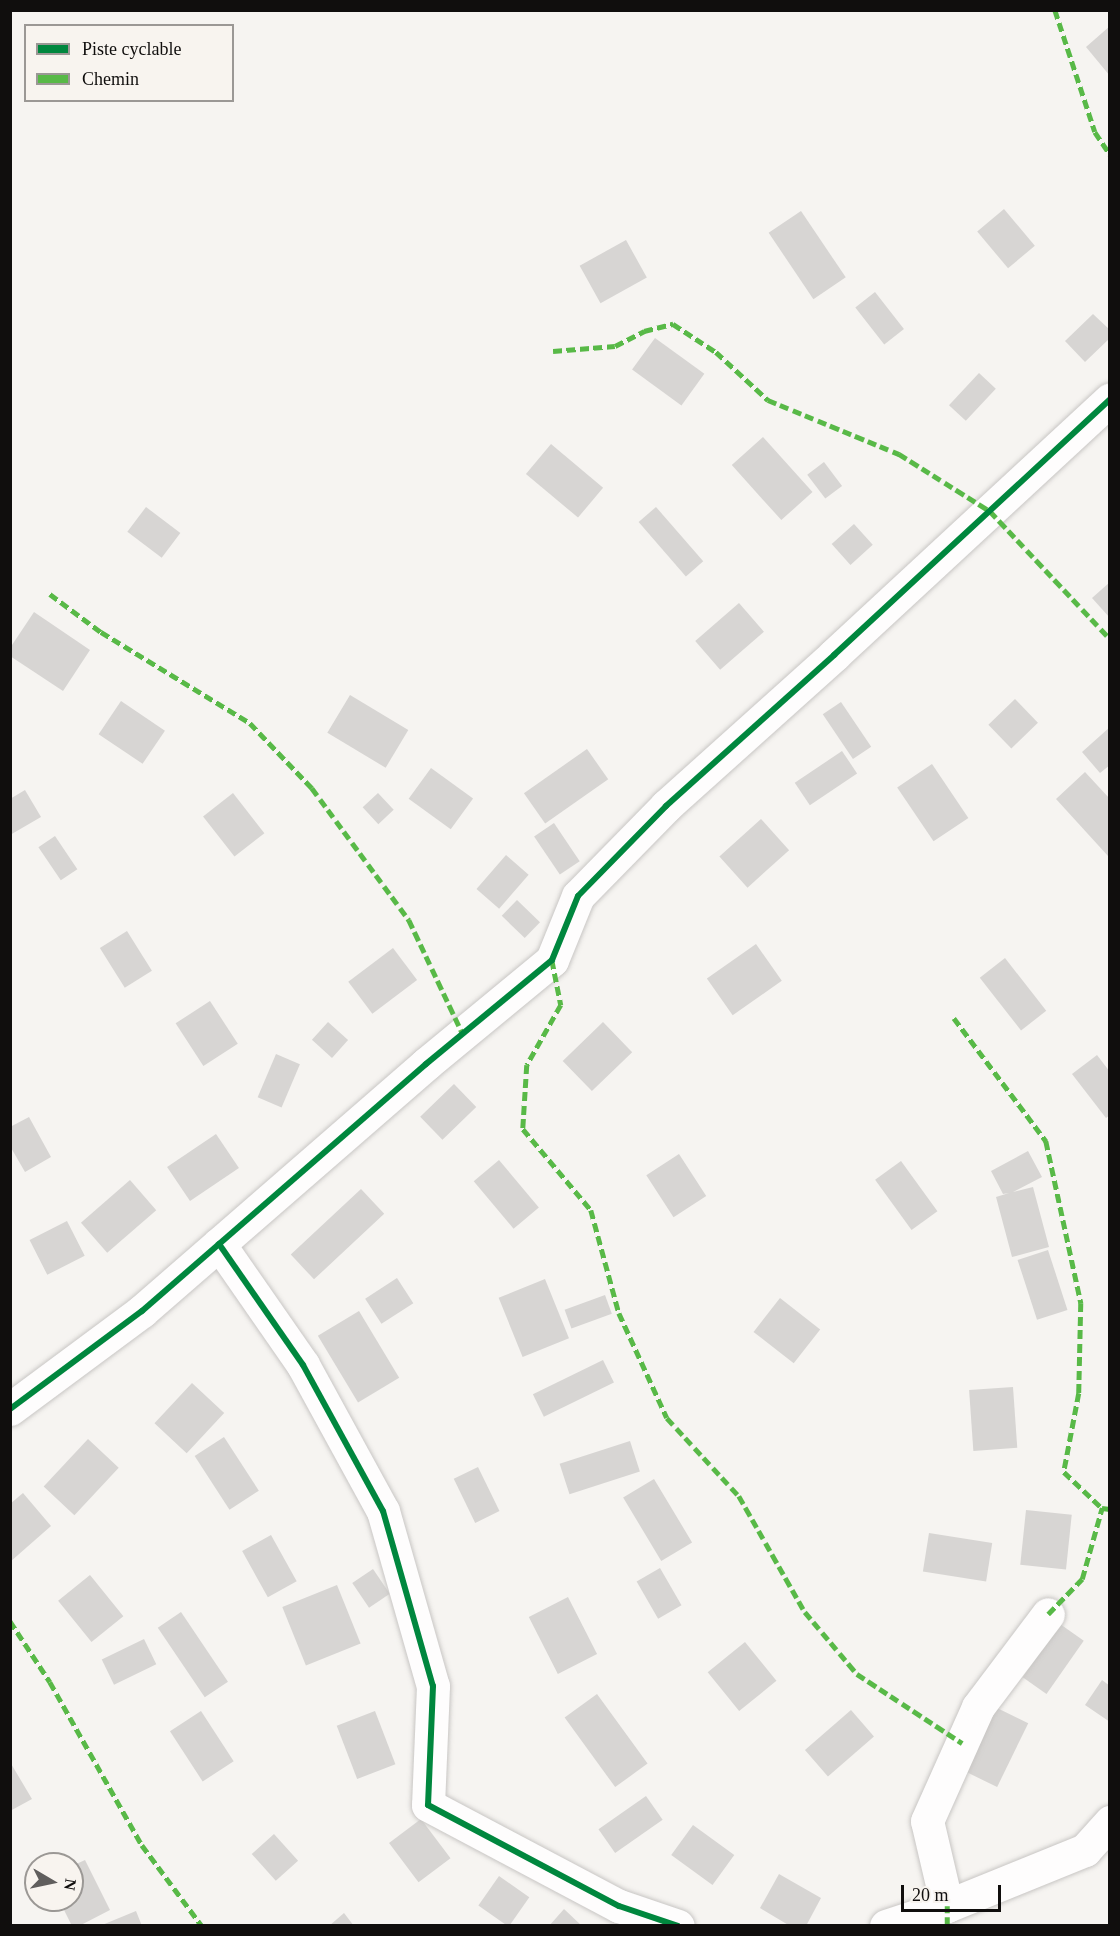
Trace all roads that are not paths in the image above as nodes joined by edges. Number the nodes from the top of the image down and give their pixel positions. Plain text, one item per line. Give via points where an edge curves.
1 (1110, 399) edge
2 (219, 1244) junction
3 (10, 1409) edge
4 (1048, 1614) dead end
5 (1110, 1822) edge
6 (947, 1906) junction
7 (678, 1926) edge
8 (886, 1926) edge

1 - 2 street via 666,806 578,896 552,960
2 - 3 street via 142,1311
2 - 7 street via 303,1365 383,1511 433,1686 428,1805 619,1906
4 - 6 street via 978,1707 927,1821
5 - 6 street via 1085,1850
6 - 8 street

